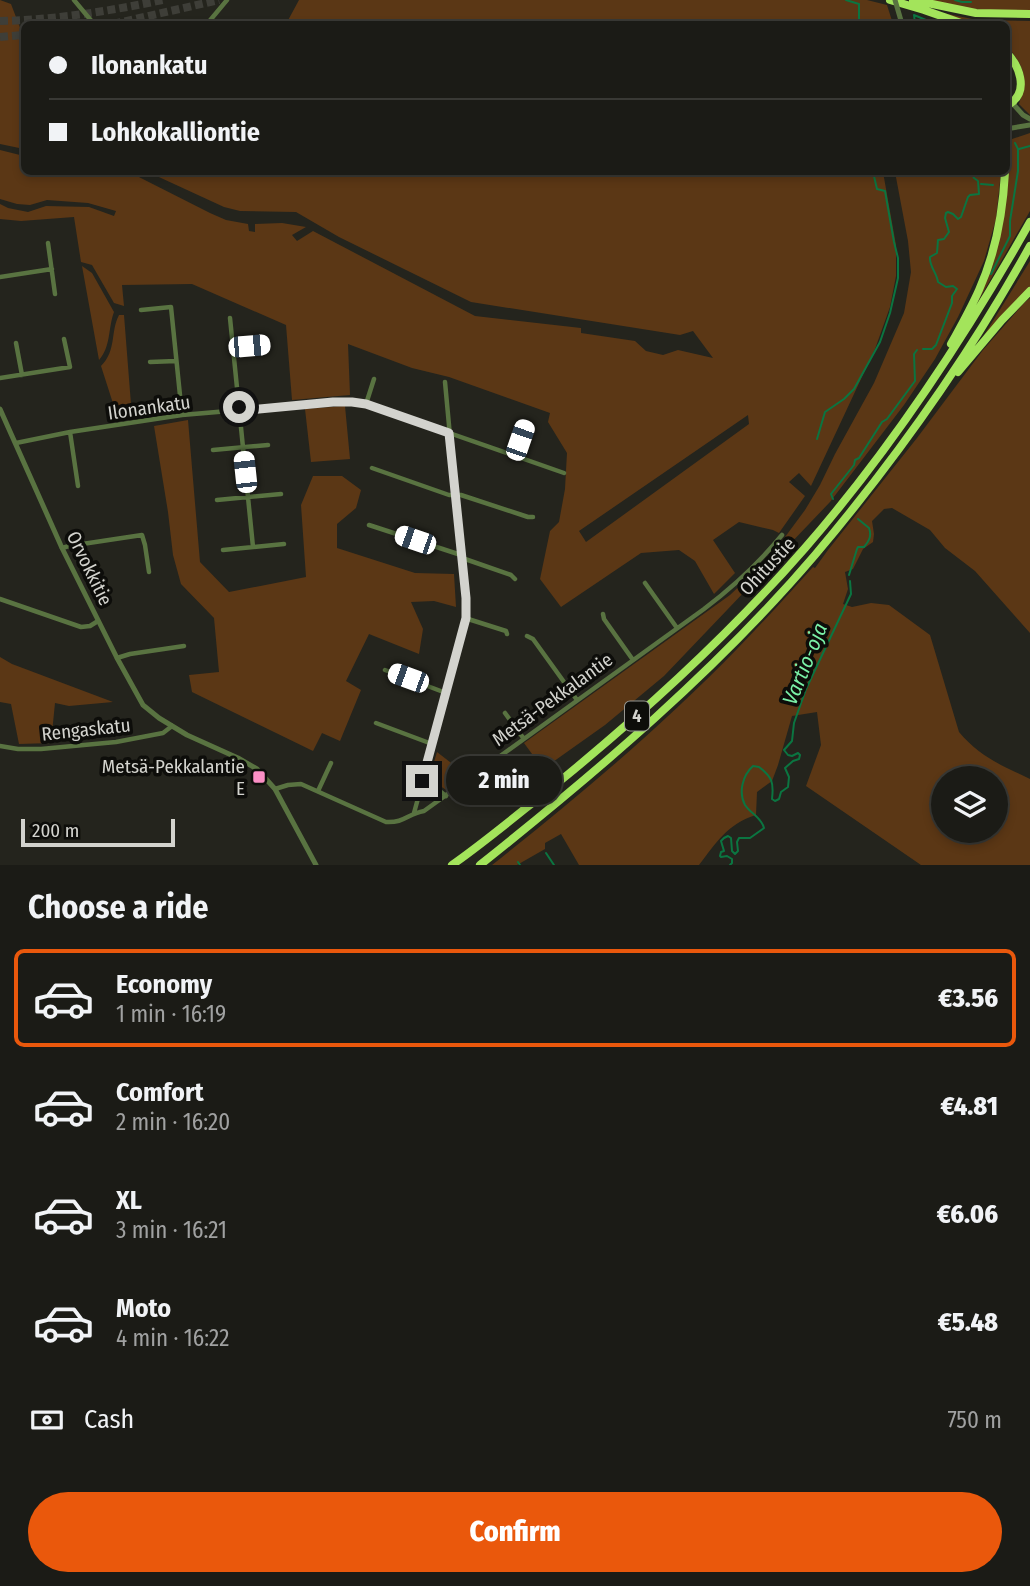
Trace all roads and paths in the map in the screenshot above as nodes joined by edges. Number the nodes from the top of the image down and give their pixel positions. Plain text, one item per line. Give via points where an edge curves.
1 (74, 0) edge
2 (227, 0) edge
3 (893, 0) edge
4 (913, 0) edge
5 (1030, 15) edge
6 (92, 21) edge
7 (210, 21) edge
8 (901, 21) edge
9 (955, 21) edge
10 (1010, 57) edge
11 (1010, 102) edge
12 (1010, 104) edge
13 (1030, 119) edge
14 (1030, 125) edge
15 (1010, 129) edge
16 (1005, 175) edge
17 (1030, 222) edge
18 (48, 243) dead end
19 (1030, 246) edge
20 (52, 269) junction
21 (0, 277) edge
22 (1030, 291) edge
23 (55, 294) dead end
24 (141, 310) dead end
25 (230, 318) dead end
26 (64, 339) dead end
27 (16, 343) dead end
28 (266, 344) dead end
29 (233, 347) junction
30 (176, 360) junction
31 (150, 362) dead end
32 (22, 374) junction
33 (0, 378) edge
34 (374, 379) dead end
35 (445, 382) dead end
36 (927, 388) junction
37 (935, 398) junction
38 (366, 404) junction
39 (0, 409) edge
40 (239, 411) junction
41 (182, 415) junction
42 (526, 424) dead end
43 (71, 432) junction
44 (449, 433) junction
45 (16, 443) junction
46 (268, 445) dead end
47 (243, 447) junction
48 (213, 450) dead end
49 (514, 456) junction
50 (372, 468) dead end
51 (564, 473) dead end
52 (78, 485) dead end
53 (281, 494) dead end
54 (456, 494) junction
55 (248, 497) junction
56 (217, 500) dead end
57 (533, 517) dead end
58 (369, 525) dead end
59 (782, 535) dead end
60 (284, 544) dead end
61 (253, 547) junction
62 (62, 548) junction
63 (223, 550) dead end
64 (461, 555) junction
65 (149, 572) dead end
66 (515, 579) dead end
67 (646, 583) dead end
68 (0, 599) edge
69 (603, 614) dead end
70 (466, 618) junction
71 (98, 621) junction
72 (677, 628) junction
73 (507, 634) dead end
74 (527, 636) dead end
75 (184, 646) dead end
76 (117, 658) junction
77 (632, 660) junction
78 (385, 670) dead end
79 (446, 693) junction
80 (577, 700) junction
81 (505, 713) dead end
82 (376, 723) dead end
83 (172, 726) junction
84 (524, 739) junction
85 (432, 744) junction
86 (0, 746) edge
87 (331, 763) dead end
88 (422, 781) junction
89 (275, 789) junction
90 (318, 791) junction
91 (446, 796) junction
92 (414, 813) junction
93 (316, 865) edge
94 (452, 865) edge
95 (480, 865) edge

1 - 6 street
2 - 7 street
3 - 8 street, bridge
3 - 9 highway
4 - 5 highway via 976,13
10 - 11 highway via 1020,81 1018,96
12 - 13 street
14 - 15 street
16 - 36 highway via 1001,216 987,270
17 - 36 highway, Ohitustie / 4
18 - 20 street
19 - 37 highway, Ohitustie / 4
20 - 21 street
20 - 23 street
22 - 37 highway
24 - 30 street via 171,307
25 - 29 street
26 - 32 street via 70,367
27 - 32 street
28 - 29 street
29 - 40 street
30 - 31 street
30 - 41 street
32 - 33 street
34 - 38 street
35 - 44 street
36 - 94 highway, Ohitustie / 4 via 832,516 732,626 617,734
37 - 95 highway, Ohitustie / 4 via 815,555 735,641 620,750
38 - 40 street, Ilonankatu via 333,402
38 - 44 street, Ilonankatu
39 - 45 street, Orvokkitie
40 - 41 street, Ilonankatu
40 - 47 street
41 - 43 street, Ilonankatu
42 - 49 street
43 - 45 street, Ilonankatu
43 - 52 street
44 - 49 street, Ilonankatu
44 - 54 street
45 - 62 street, Orvokkitie
46 - 47 street
47 - 48 street
47 - 55 street
49 - 51 street, Ilonankatu
50 - 54 street
53 - 55 street
54 - 57 street
54 - 64 street
55 - 56 street
55 - 61 street
58 - 64 street
59 - 72 street, Metsä-Pekkalantie via 725,593
60 - 61 street
61 - 63 street
62 - 65 street via 142,535
62 - 71 street, Orvokkitie
64 - 66 street
64 - 70 street
67 - 72 street
68 - 71 street via 81,627
69 - 77 street
70 - 73 street
70 - 79 street
71 - 76 street, Orvokkitie
72 - 77 street, Metsä-Pekkalantie
74 - 80 street
75 - 76 street
76 - 83 street, Orvokkitie via 142,705
77 - 80 street, Metsä-Pekkalantie
78 - 79 street
79 - 85 street
80 - 84 street, Metsä-Pekkalantie
81 - 84 street
82 - 85 street
83 - 86 street, Rengaskatu via 163,733 116,742 41,749
83 - 89 street via 257,769
84 - 91 street, Metsä-Pekkalantie
85 - 88 street
87 - 90 street
88 - 91 street
88 - 92 street
89 - 90 street, Metsä-Pekkalantie via 302,785
89 - 93 street
90 - 92 street, Metsä-Pekkalantie via 386,822 397,823
91 - 92 street, Metsä-Pekkalantie

